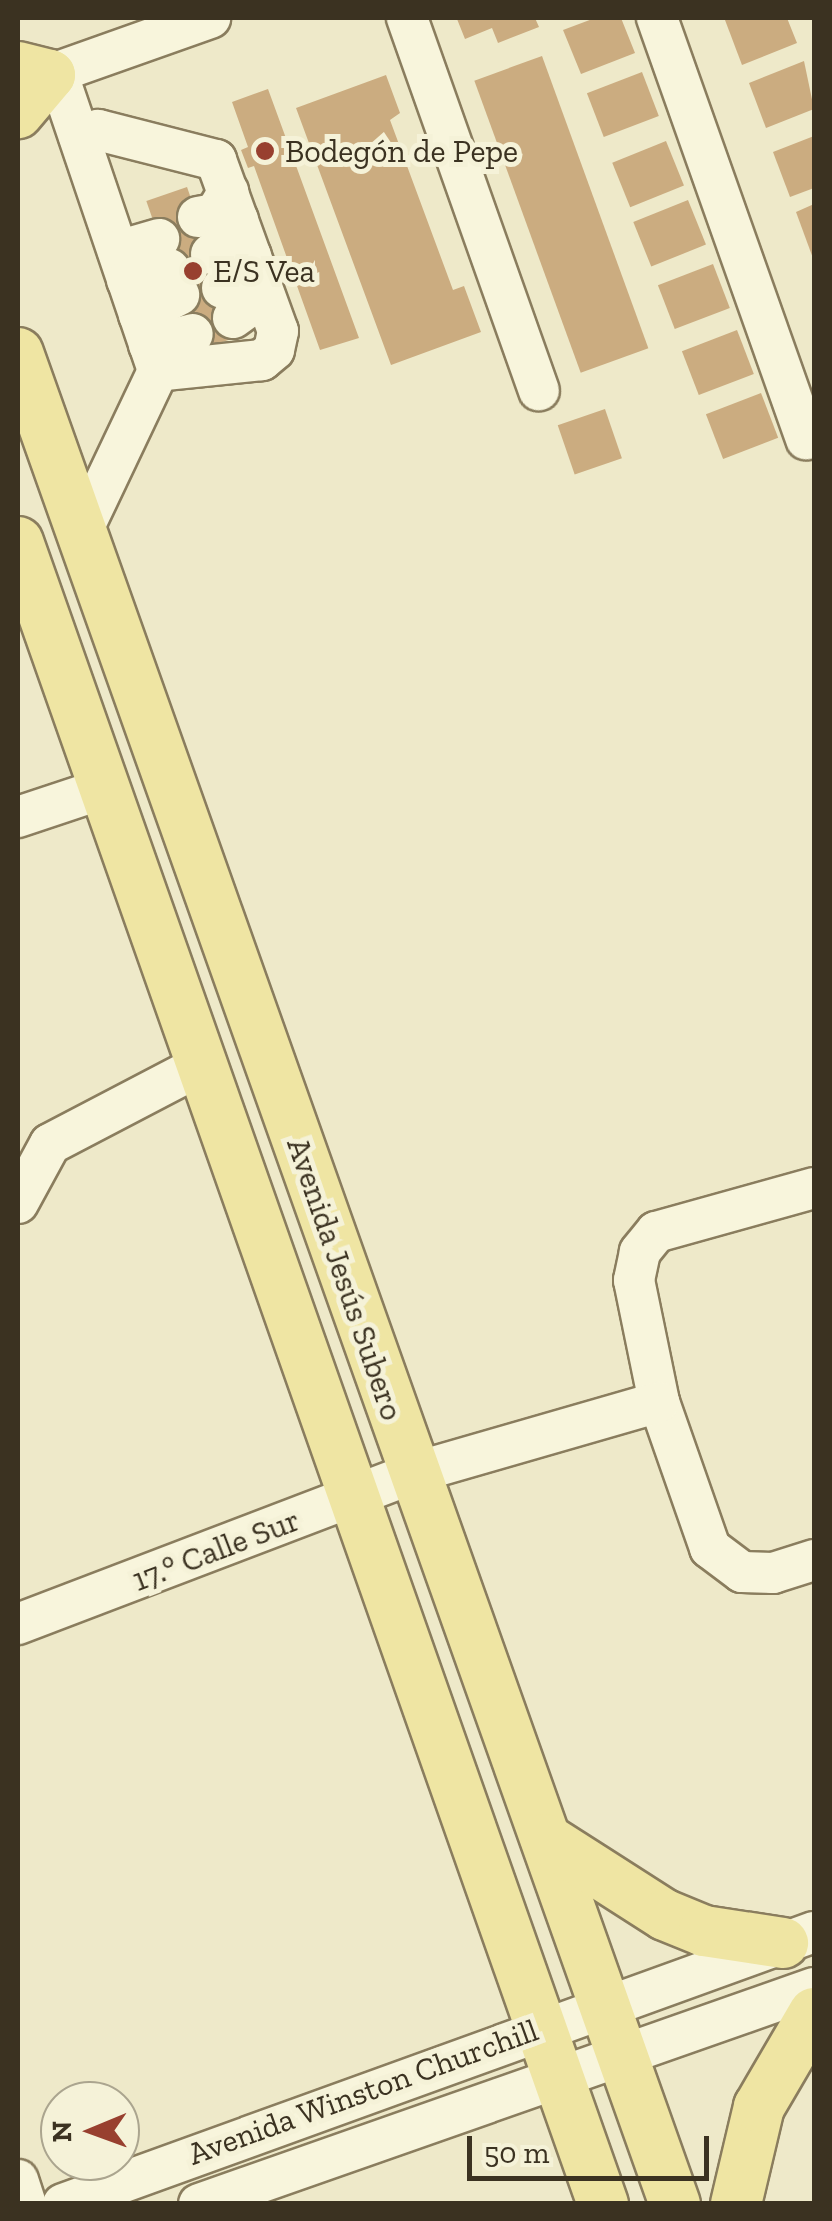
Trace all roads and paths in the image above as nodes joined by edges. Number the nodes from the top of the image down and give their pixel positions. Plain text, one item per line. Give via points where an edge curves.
1 (210, 18) edge
2 (407, 18) edge
3 (657, 18) edge
4 (44, 73) edge
5 (18, 113) edge
6 (88, 133) junction
7 (162, 292) junction
8 (18, 353) edge
9 (539, 390) dead end
10 (806, 440) dead end
11 (81, 532) junction
12 (18, 542) edge
13 (105, 788) junction
14 (18, 816) edge
15 (201, 1064) junction
16 (814, 1188) edge
17 (18, 1203) edge
18 (659, 1402) junction
19 (413, 1474) junction
20 (353, 1498) junction
21 (814, 1560) edge
22 (18, 1624) edge
23 (546, 1838) junction
24 (799, 1938) edge
25 (814, 1988) edge
26 (607, 2003) junction
27 (814, 2014) edge
28 (540, 2027) junction
29 (622, 2051) junction
30 (556, 2075) junction
31 (18, 2180) edge
32 (26, 2204) edge
33 (63, 2204) edge
34 (200, 2204) edge
35 (602, 2204) edge
36 (675, 2204) edge
37 (736, 2204) edge

1 - 4 street
2 - 9 street
3 - 10 street
4 - 5 main road
4 - 6 street
6 - 7 street
6 - 7 street via 216,160 224,260 278,331 269,355
7 - 11 street
8 - 11 main road, Avenida Jesús Subero
11 - 19 main road, Avenida Jesús Subero
12 - 13 main road, Avenida Jesús Subero
13 - 14 street
13 - 15 main road, Avenida Jesús Subero
15 - 17 street via 50,1144
15 - 20 main road, Avenida Jesús Subero
16 - 18 street via 656,1232 640,1252 634,1280
18 - 19 street, 17.° Calle Sur
18 - 21 street via 710,1548 742,1572 773,1572
19 - 20 street, 17.° Calle Sur
19 - 23 main road, Avenida Jesús Subero
20 - 22 street, 17.° Calle Sur
20 - 28 main road, Avenida Jesús Subero
23 - 24 main road via 665,1915 704,1931
23 - 26 main road, Avenida Jesús Subero
24 - 26 street, Avenida Winston Churchill
25 - 29 street, Avenida Winston Churchill
26 - 28 street, Avenida Winston Churchill
26 - 29 main road, Avenida Jesús Subero
27 - 37 main road via 759,2108
28 - 30 main road, Avenida Jesús Subero
28 - 33 street, Avenida Winston Churchill
29 - 30 street, Avenida Winston Churchill
29 - 36 main road, Avenida Jesús Subero
30 - 34 street, Avenida Winston Churchill
30 - 35 main road, Avenida Jesús Subero
31 - 32 street

